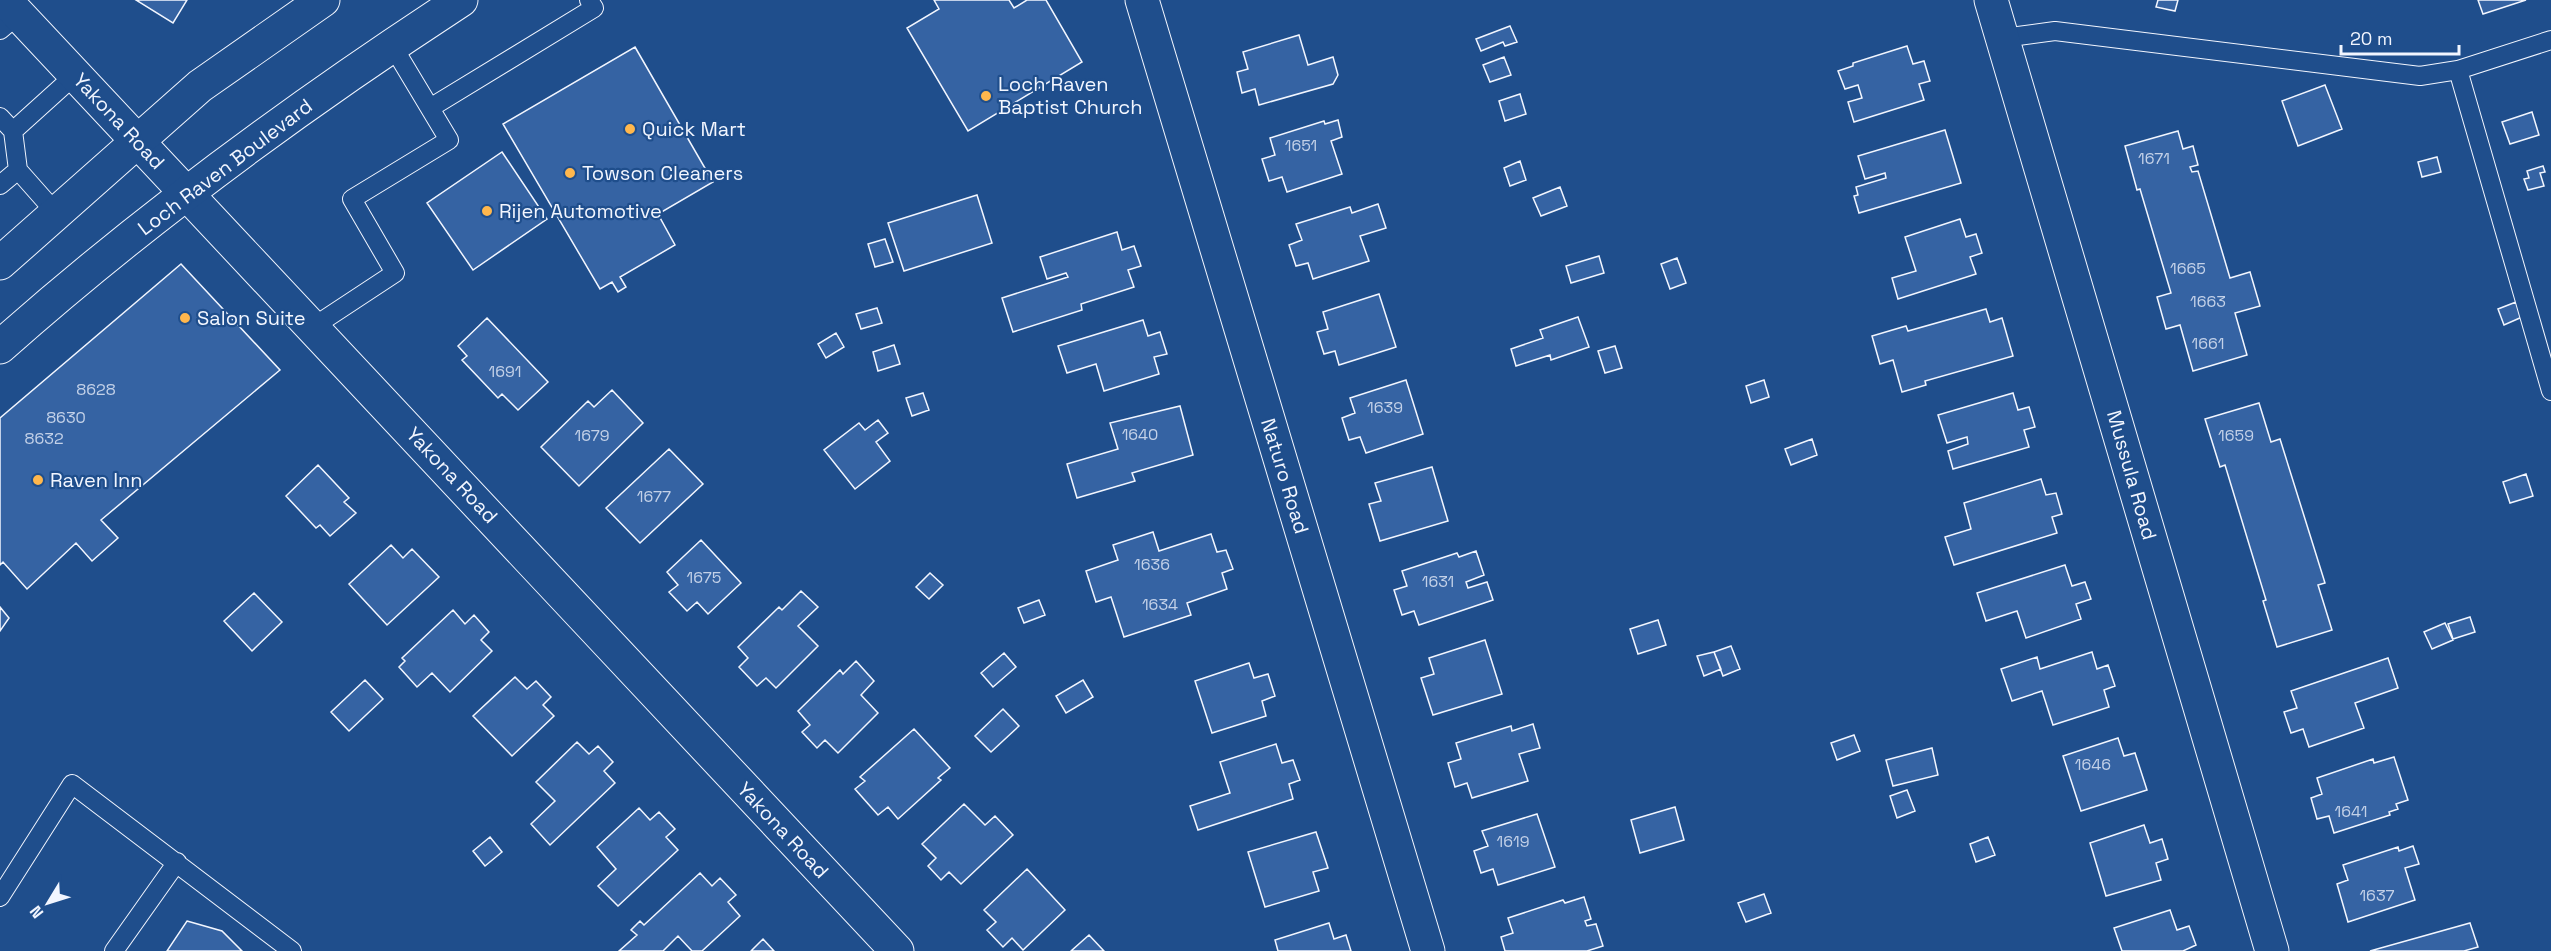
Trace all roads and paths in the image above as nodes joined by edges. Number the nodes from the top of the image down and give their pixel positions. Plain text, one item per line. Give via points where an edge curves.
1 (323, 0) edge
2 (461, 0) edge
3 (589, 0) edge
4 (1142, 0) edge
5 (1991, 0) edge
6 (8, 15) edge
7 (2003, 38) junction
8 (2551, 40) edge
9 (392, 45) junction
10 (2458, 70) junction
11 (75, 75) junction
12 (430, 108) junction
13 (0, 117) edge
14 (13, 131) junction
15 (137, 140) junction
16 (18, 170) junction
17 (0, 185) edge
18 (187, 194) junction
19 (56, 213) junction
20 (0, 264) edge
21 (313, 327) junction
22 (0, 347) edge
23 (2551, 391) edge
24 (177, 862) junction
25 (0, 897) edge
26 (114, 951) edge
27 (292, 951) edge
28 (897, 951) edge
29 (1428, 951) edge
30 (2272, 951) edge

1 - 15 street via 200,86
2 - 9 street, Loch Raven Boulevard
3 - 12 lane via 594,8
4 - 29 street, Naturo Road
5 - 7 street, Mussula Road
6 - 11 street, Yakona Road
7 - 10 lane via 2055,31 2367,71 2420,76
7 - 30 street, Mussula Road
8 - 10 lane
9 - 12 lane
9 - 18 street, Loch Raven Boulevard
10 - 23 lane
11 - 14 lane
11 - 15 street, Yakona Road
12 - 21 lane via 449,140 352,199 395,273
13 - 14 lane
14 - 16 lane
15 - 18 street, Yakona Road
15 - 19 street
16 - 17 lane
16 - 19 lane
18 - 21 street, Yakona Road
18 - 22 street, Loch Raven Boulevard
19 - 20 street
21 - 28 street, Yakona Road
24 - 25 lane via 72,784
24 - 26 lane
24 - 27 lane

